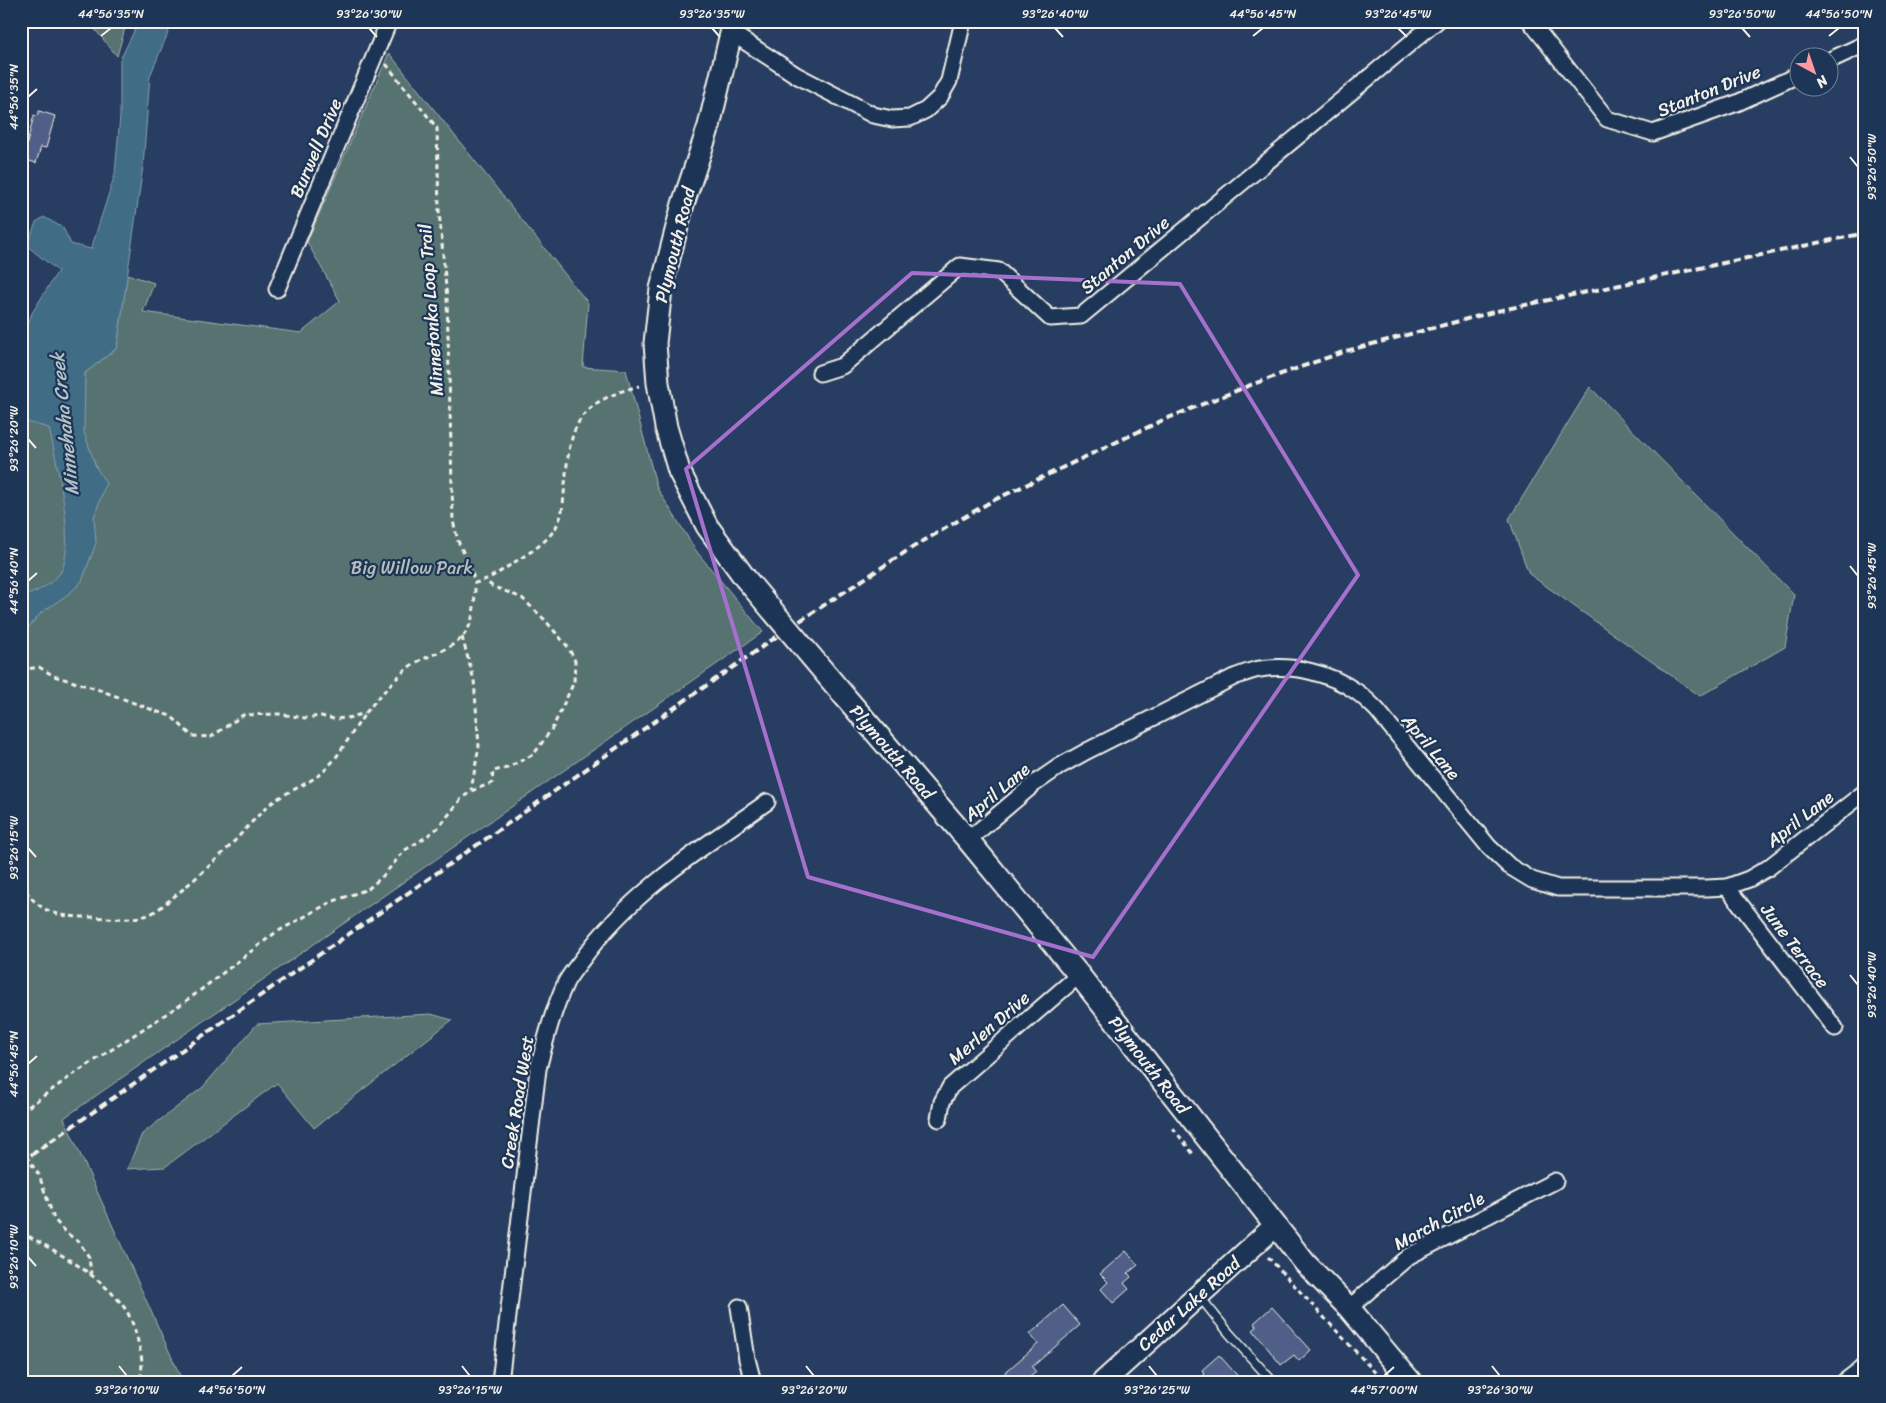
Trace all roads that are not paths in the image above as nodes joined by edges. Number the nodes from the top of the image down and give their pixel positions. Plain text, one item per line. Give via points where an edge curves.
1 (389, 21) edge
2 (963, 21) edge
3 (1438, 21) edge
4 (1530, 21) edge
5 (733, 27) edge
6 (1865, 44) edge
7 (1838, 56) edge
8 (1788, 80) edge
9 (277, 289) dead end
10 (820, 373) dead end
11 (1865, 792) edge
12 (767, 802) dead end
13 (968, 840) junction
14 (1727, 886) junction
15 (1079, 975) junction
16 (1834, 1028) dead end
17 (939, 1119) dead end
18 (1555, 1180) dead end
19 (1275, 1226) junction
20 (1198, 1295) junction
21 (739, 1307) dead end
22 (1349, 1308) junction
23 (1865, 1366) edge
24 (500, 1382) edge
25 (753, 1382) edge
26 (1102, 1382) edge
27 (1273, 1382) edge
28 (1411, 1382) edge
29 (1844, 1382) edge

1 - 9 street, Burwell Drive
2 - 5 street via 949,81 940,97 926,110 910,118 892,119 873,114 796,75
3 - 10 street, Stanton Drive via 1081,316 1050,318 999,271 960,266 842,366
4 - 8 street, Stanton Drive via 1607,119 1654,133 1736,103
5 - 13 main road, Plymouth Road, bridge via 709,126 660,289 655,343 666,427 679,471 707,526 746,578
6 - 7 street
11 - 14 street, April Lane via 1768,868 1749,880
12 - 24 street, Creek Road West via 661,878 623,912 567,980 550,1019 538,1068
13 - 14 street, April Lane via 1034,784 1087,751 1234,677 1260,669 1285,668 1336,679 1358,692 1377,710 1489,846 1509,866 1532,880 1558,888
13 - 15 main road, Plymouth Road
14 - 16 street, June Terrace
15 - 17 street, Merlen Drive via 950,1087 942,1102
15 - 19 main road, Plymouth Road
18 - 22 street, March Circle via 1409,1256
19 - 20 main road, Cedar Lake Road
19 - 22 main road, Plymouth Road via 1305,1263
20 - 26 main road, Cedar Lake Road
20 - 27 lane
21 - 25 street
22 - 28 main road, Plymouth Road
23 - 29 street

